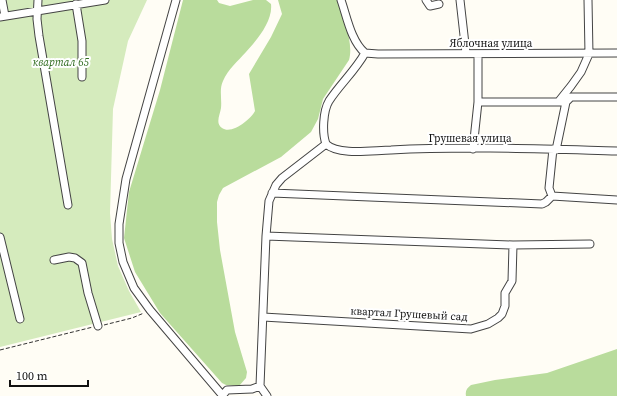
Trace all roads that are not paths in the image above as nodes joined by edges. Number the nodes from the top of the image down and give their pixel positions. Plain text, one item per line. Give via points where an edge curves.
1 (2, 0) edge
2 (38, 0) edge
3 (105, 0) edge
4 (176, 0) edge
5 (341, 0) edge
6 (426, 0) edge
7 (460, 0) edge
8 (588, 0) edge
9 (75, 3) edge
10 (439, 4) dead end
11 (37, 10) junction
12 (2, 16) edge
13 (365, 53) junction
14 (466, 53) junction
15 (617, 53) edge
16 (478, 54) junction
17 (589, 54) junction
18 (82, 77) dead end
19 (617, 97) edge
20 (563, 101) junction
21 (478, 102) junction
22 (326, 144) junction
23 (473, 149) junction
24 (555, 149) junction
25 (617, 151) edge
26 (272, 193) junction
27 (552, 196) junction
28 (617, 200) edge
29 (68, 205) dead end
30 (0, 236) edge
31 (266, 236) junction
32 (590, 244) dead end
33 (513, 245) junction
34 (54, 260) dead end
35 (263, 317) junction
36 (20, 319) dead end
37 (98, 326) road end
38 (260, 386) junction
39 (223, 396) edge
40 (266, 396) edge

1 - 12 street
2 - 11 street
3 - 9 street
4 - 39 street via 126,179 119,224 119,243 123,262 134,288
5 - 13 street via 357,43
6 - 10 street via 430,6
7 - 14 street
8 - 17 street
9 - 11 street
9 - 18 street via 82,46
11 - 12 street
11 - 29 street via 46,82
13 - 14 street, Яблочная улица
13 - 22 street via 358,66 327,104 323,131
14 - 16 street, Яблочная улица
15 - 17 street, Яблочная улица
16 - 17 street, Яблочная улица
16 - 21 street
17 - 20 street
19 - 20 street via 571,97
20 - 21 street
20 - 24 street
21 - 23 street
22 - 23 street, Грушевая улица via 350,151
22 - 26 street via 282,178
23 - 24 street, Грушевая улица
24 - 25 street, Грушевая улица
24 - 27 street via 549,188
26 - 27 street via 542,204
26 - 31 street
27 - 28 street
30 - 36 street
31 - 33 street
31 - 35 street
32 - 33 street
33 - 35 street, квартал Грушевый сад via 512,281 505,293 505,306 498,318 477,328
34 - 37 street via 69,257 82,263
35 - 38 street
38 - 39 street via 248,390 227,390
38 - 40 street

